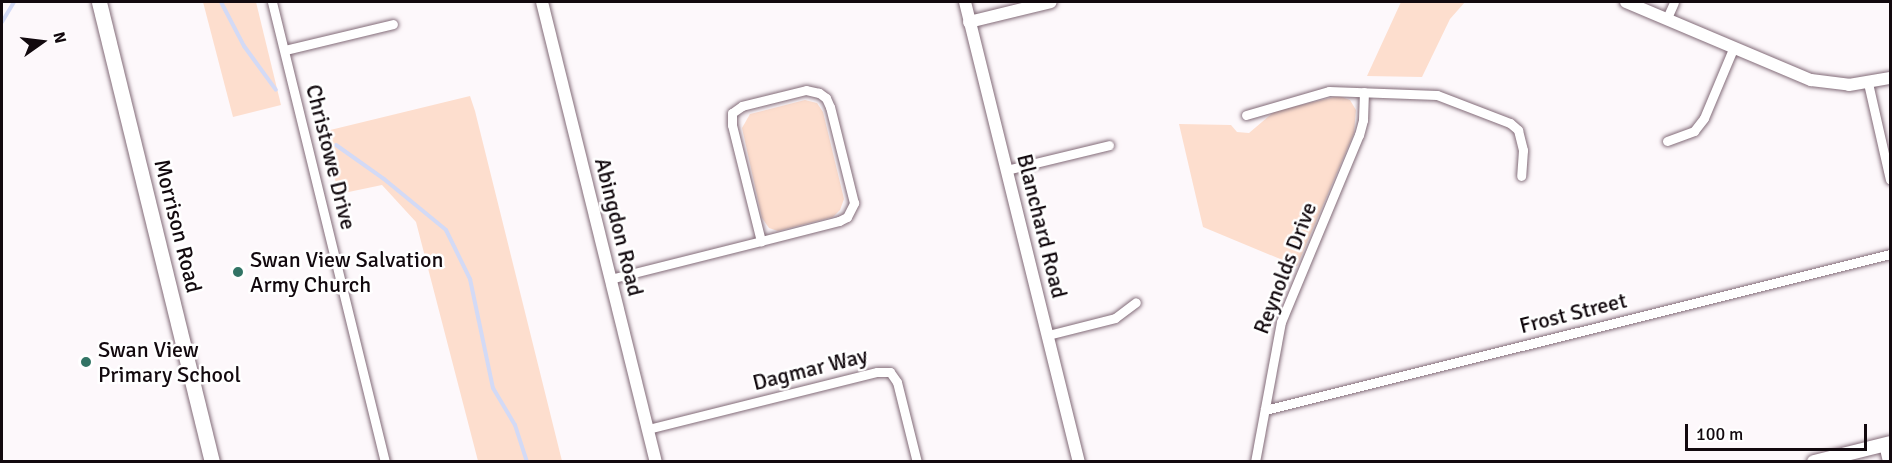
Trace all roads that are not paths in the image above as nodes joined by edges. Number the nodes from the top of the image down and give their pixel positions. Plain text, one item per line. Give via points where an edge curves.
1 (99, 2) edge
2 (272, 2) edge
3 (542, 2) edge
4 (965, 2) edge
5 (1051, 2) edge
6 (1626, 2) edge
7 (1674, 2) edge
8 (1667, 18) junction
9 (969, 22) junction
10 (393, 24) dead end
11 (1733, 49) junction
12 (285, 50) junction
13 (1890, 78) edge
14 (1868, 83) junction
15 (1364, 92) junction
16 (1245, 115) dead end
17 (1667, 141) dead end
18 (1109, 145) dead end
19 (1006, 170) junction
20 (1521, 176) dead end
21 (1890, 180) edge
22 (761, 241) junction
23 (1890, 254) edge
24 (610, 279) junction
25 (1136, 302) dead end
26 (1048, 335) junction
27 (1264, 410) junction
28 (648, 429) junction
29 (1887, 443) edge
30 (212, 462) edge
31 (385, 462) edge
32 (656, 462) edge
33 (917, 462) edge
34 (1079, 462) edge
35 (1255, 462) edge
36 (1814, 462) edge
37 (1887, 462) edge

1 - 30 main road, Morrison Road
2 - 12 street, Christowe Drive
3 - 24 street, Abingdon Road
4 - 9 street, Blanchard Road
5 - 9 street
6 - 8 street
7 - 8 street
8 - 11 street
9 - 19 street, Blanchard Road
10 - 12 street
11 - 14 street via 1811,81
11 - 17 street via 1704,118 1694,130
12 - 31 street, Christowe Drive
13 - 14 street
14 - 21 street
15 - 16 street via 1329,92
15 - 20 street via 1437,96 1510,123 1522,139
15 - 27 street, Reynolds Drive via 1359,135 1281,322
18 - 19 street
19 - 26 street, Blanchard Road
22 - 22 street via 839,221 853,210 830,107 819,93 806,90 742,106 732,113
22 - 24 street
23 - 27 street, Frost Street
24 - 28 street, Abingdon Road
25 - 26 street via 1114,318
26 - 34 street, Blanchard Road
27 - 35 street, Reynolds Drive
28 - 32 street, Abingdon Road
28 - 33 street, Dagmar Way via 890,372 897,382
29 - 36 main road
29 - 37 street

